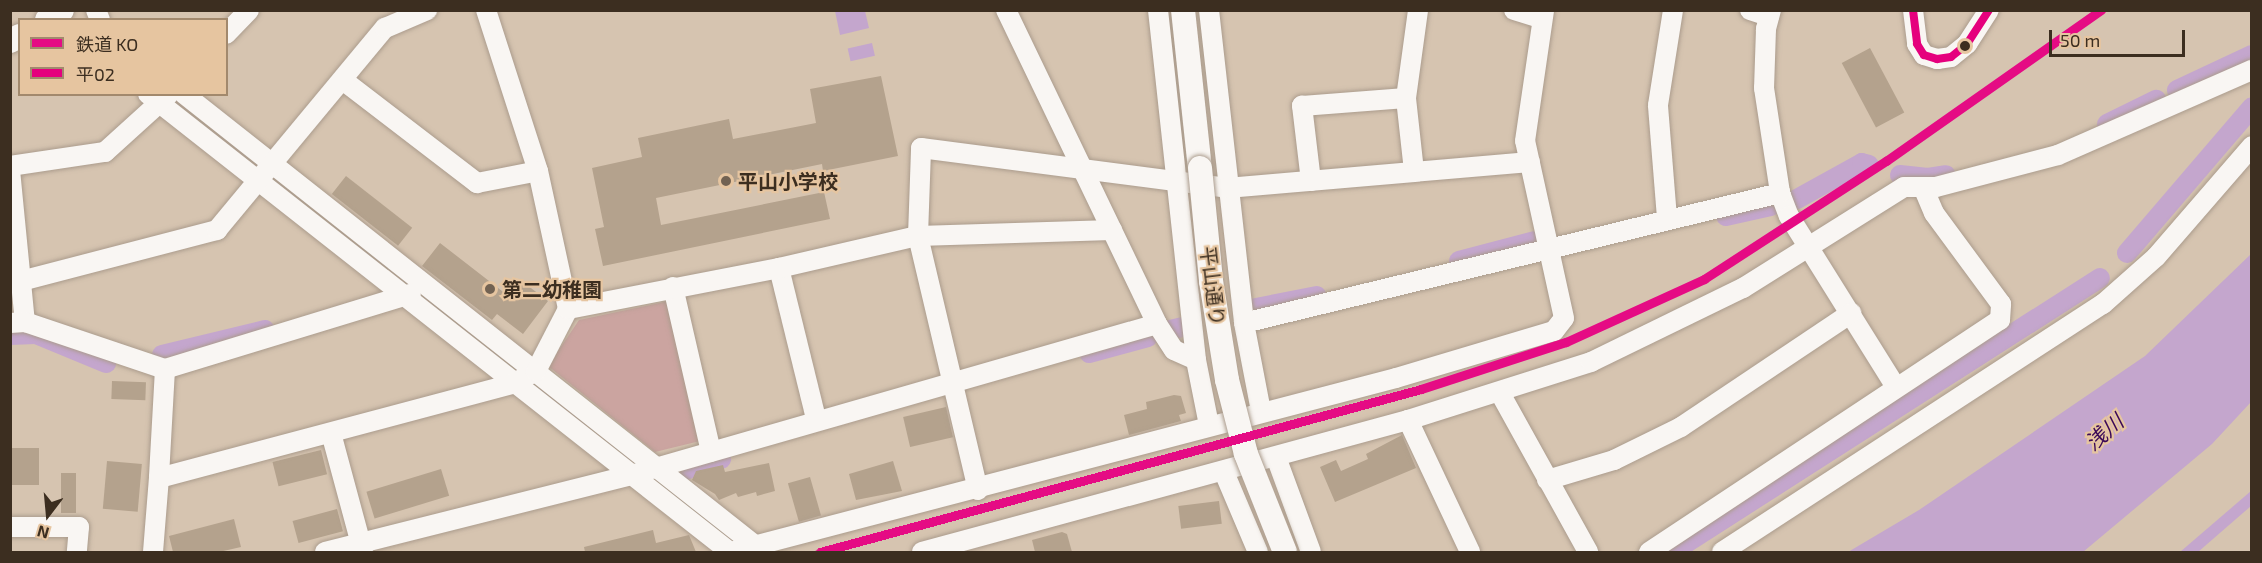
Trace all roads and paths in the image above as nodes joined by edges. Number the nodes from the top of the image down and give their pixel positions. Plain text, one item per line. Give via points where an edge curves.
1 (249, 10) edge
2 (427, 10) edge
3 (486, 10) edge
4 (1006, 10) edge
5 (1158, 10) edge
6 (1183, 10) edge
7 (1209, 10) edge
8 (1418, 10) edge
9 (1514, 10) edge
10 (1673, 10) edge
11 (1913, 10) edge
12 (1989, 10) edge
13 (1763, 12) edge
14 (1542, 14) edge
15 (228, 32) edge
16 (2252, 70) edge
17 (344, 81) junction
18 (187, 96) edge
19 (159, 98) edge
20 (1406, 98) junction
21 (2252, 146) edge
22 (1530, 162) junction
23 (274, 165) junction
24 (10, 168) edge
25 (538, 171) junction
26 (1414, 171) junction
27 (1085, 172) junction
28 (1311, 181) junction
29 (1177, 182) junction
30 (260, 183) junction
31 (1227, 188) junction
32 (1924, 189) junction
33 (1780, 193) junction
34 (1667, 218) junction
35 (1231, 224) junction
36 (1112, 230) junction
37 (1183, 233) junction
38 (918, 236) junction
39 (1218, 240) junction
40 (1552, 246) junction
41 (1809, 248) junction
42 (779, 268) junction
43 (21, 281) junction
44 (673, 287) junction
45 (431, 290) junction
46 (403, 295) junction
47 (568, 309) junction
48 (1851, 313) junction
49 (18, 322) edge
50 (1157, 324) junction
51 (1244, 324) junction
52 (1197, 360) junction
53 (165, 369) junction
54 (536, 371) junction
55 (953, 380) junction
56 (512, 384) junction
57 (1896, 387) junction
58 (1500, 393) junction
59 (1261, 411) junction
60 (1231, 412) dead end
61 (816, 419) junction
62 (1408, 420) junction
63 (1209, 425) junction
64 (331, 433) junction
65 (711, 452) junction
66 (1276, 457) junction
67 (659, 468) junction
68 (1224, 472) junction
69 (631, 475) junction
70 (1251, 475) dead end
71 (159, 478) junction
72 (1547, 480) junction
73 (978, 489) junction
74 (10, 527) edge
75 (756, 546) junction
76 (362, 548) edge
77 (77, 552) edge
78 (153, 552) edge
79 (325, 552) edge
80 (731, 552) edge
81 (922, 552) edge
82 (1258, 552) edge
83 (1283, 552) edge
84 (1311, 552) edge
85 (1470, 552) edge
86 (1588, 552) edge
87 (1649, 552) edge
88 (1722, 552) edge

1 - 15 street
2 - 17 street via 385,28
3 - 25 street
4 - 27 street
5 - 29 street
6 - 83 main road, 平山通り, bridge via 1211,281 1227,380 1246,454
7 - 31 street
8 - 20 street
9 - 14 street
10 - 34 street via 1658,105
11 - 12 street via 1917,44 1924,55 1937,59 1951,57 1967,44
13 - 33 street via 1765,99
14 - 22 street via 1525,141
16 - 32 street via 2058,155
17 - 23 street
17 - 25 street via 477,183
18 - 23 street
19 - 24 street via 105,152
19 - 30 street
20 - 26 street
20 - 28 street via 1302,106
21 - 88 street via 2156,256 2103,304
22 - 26 street
22 - 40 street
23 - 30 street
23 - 45 street
24 - 43 street
25 - 47 street
26 - 28 street
27 - 29 street via 1098,170
27 - 36 street
27 - 38 street via 921,148
28 - 31 street
29 - 31 street
29 - 37 street
30 - 43 street via 217,230
30 - 46 street
31 - 35 street
32 - 41 street via 1904,187
32 - 57 street via 1930,207 2001,304 2002,316 1996,324
33 - 34 street
33 - 41 street
34 - 40 street
35 - 39 street
35 - 51 street
36 - 38 street
36 - 50 street
37 - 39 street via 1205,242
37 - 52 street
38 - 42 street
38 - 55 street
39 - 60 street via 1206,265
40 - 51 street via 1317,309
40 - 59 street via 1564,318 1554,331 1464,360
41 - 48 street
41 - 58 street via 1743,288 1651,334 1591,362
42 - 44 street
42 - 61 street
43 - 49 street
44 - 47 street
44 - 65 street
45 - 46 street
45 - 54 street
46 - 53 street
46 - 56 street
47 - 54 street
48 - 57 street
48 - 72 street via 1674,431 1614,460
49 - 53 street
50 - 52 street via 1174,350
50 - 55 street
51 - 59 street
52 - 63 street
53 - 71 street
54 - 56 street
54 - 67 street
55 - 61 street
55 - 73 street
56 - 64 street
56 - 69 street
57 - 87 street
58 - 62 street
58 - 72 street
59 - 63 street
61 - 65 street
62 - 66 street
62 - 85 street
63 - 73 street
64 - 71 street
64 - 76 street
65 - 67 street
66 - 68 street
66 - 84 street
67 - 69 street
67 - 75 street
68 - 81 street
68 - 82 street
69 - 76 street
69 - 80 street
70 - 83 street
71 - 78 street
72 - 86 street
73 - 75 street
74 - 77 street via 79,527
75 - 80 street
76 - 79 street

